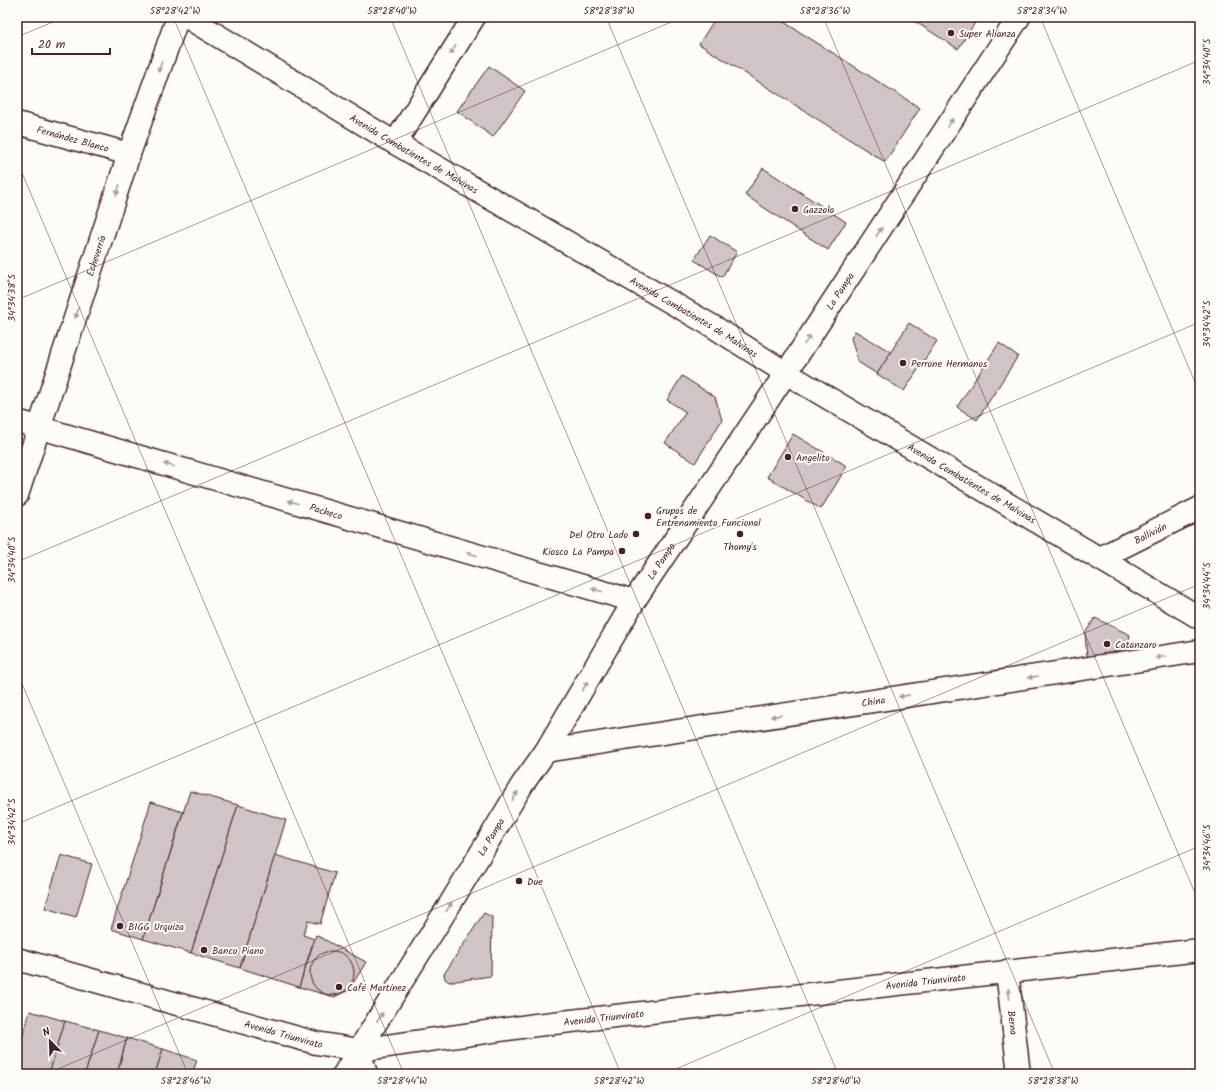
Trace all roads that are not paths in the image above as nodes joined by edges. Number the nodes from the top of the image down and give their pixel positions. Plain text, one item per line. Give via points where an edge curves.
1 (178, 17) edge
2 (187, 17) edge
3 (474, 17) edge
4 (1019, 17) edge
5 (17, 123) edge
6 (395, 143) junction
7 (129, 154) junction
8 (786, 373) junction
9 (17, 422) edge
10 (40, 428) junction
11 (17, 495) edge
12 (1200, 508) edge
13 (1100, 558) junction
14 (634, 601) junction
15 (1200, 618) edge
16 (1200, 651) edge
17 (546, 751) junction
18 (1200, 950) edge
19 (17, 959) edge
20 (1007, 971) junction
21 (359, 1050) junction
22 (344, 1074) edge
23 (366, 1074) edge
24 (1019, 1074) edge

1 -> 7 street, Echeverría
2 - 6 street, Avenida Combatientes de Malvinas
3 -> 6 street
8 -> 4 street, La Pampa
5 - 7 street, Fernández Blanco
6 - 8 street, Avenida Combatientes de Malvinas via 714,327
7 -> 10 street, Echeverría
8 - 13 street, Avenida Combatientes de Malvinas
8 - 14 street, La Pampa
9 - 10 street, Pacheco
10 - 11 street, Echeverría
14 -> 10 street, Pacheco
12 - 13 street, Ballivián
13 - 15 street, Avenida Combatientes de Malvinas
17 -> 14 street, La Pampa
16 -> 17 street, China
21 -> 17 street, La Pampa via 522,785
18 - 20 street, Avenida Triunvirato
19 - 21 street, Avenida Triunvirato via 316,1043
20 - 21 street, Avenida Triunvirato via 536,1025
24 -> 20 street, Berna
21 - 22 street, La Pampa
21 - 23 street

